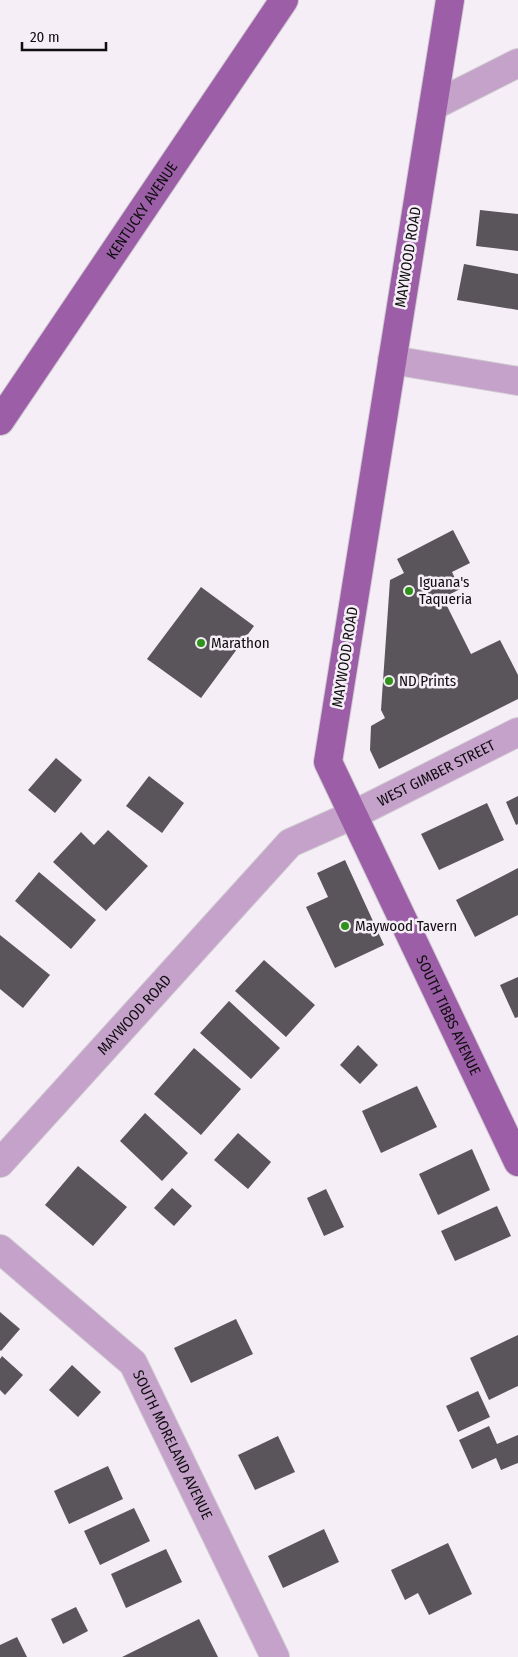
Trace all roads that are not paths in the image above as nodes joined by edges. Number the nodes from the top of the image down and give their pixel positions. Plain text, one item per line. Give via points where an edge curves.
1 (284, 0) edge
2 (450, 0) edge
3 (518, 63) edge
4 (433, 106) junction
5 (392, 360) junction
6 (518, 381) edge
7 (0, 421) edge
8 (518, 732) edge
9 (353, 814) junction
10 (518, 1162) edge
11 (0, 1163) edge
12 (0, 1249) edge
13 (275, 1657) edge

1 - 7 main road, KENTUCKY AVENUE
2 - 4 main road, MAYWOOD ROAD
3 - 4 street
4 - 5 main road, MAYWOOD ROAD
5 - 6 street
5 - 9 main road, MAYWOOD ROAD via 328,762
8 - 9 street, WEST GIMBER STREET
9 - 10 main road, SOUTH TIBBS AVENUE
9 - 11 street, MAYWOOD ROAD via 290,843
12 - 13 street, SOUTH MORELAND AVENUE via 133,1363

